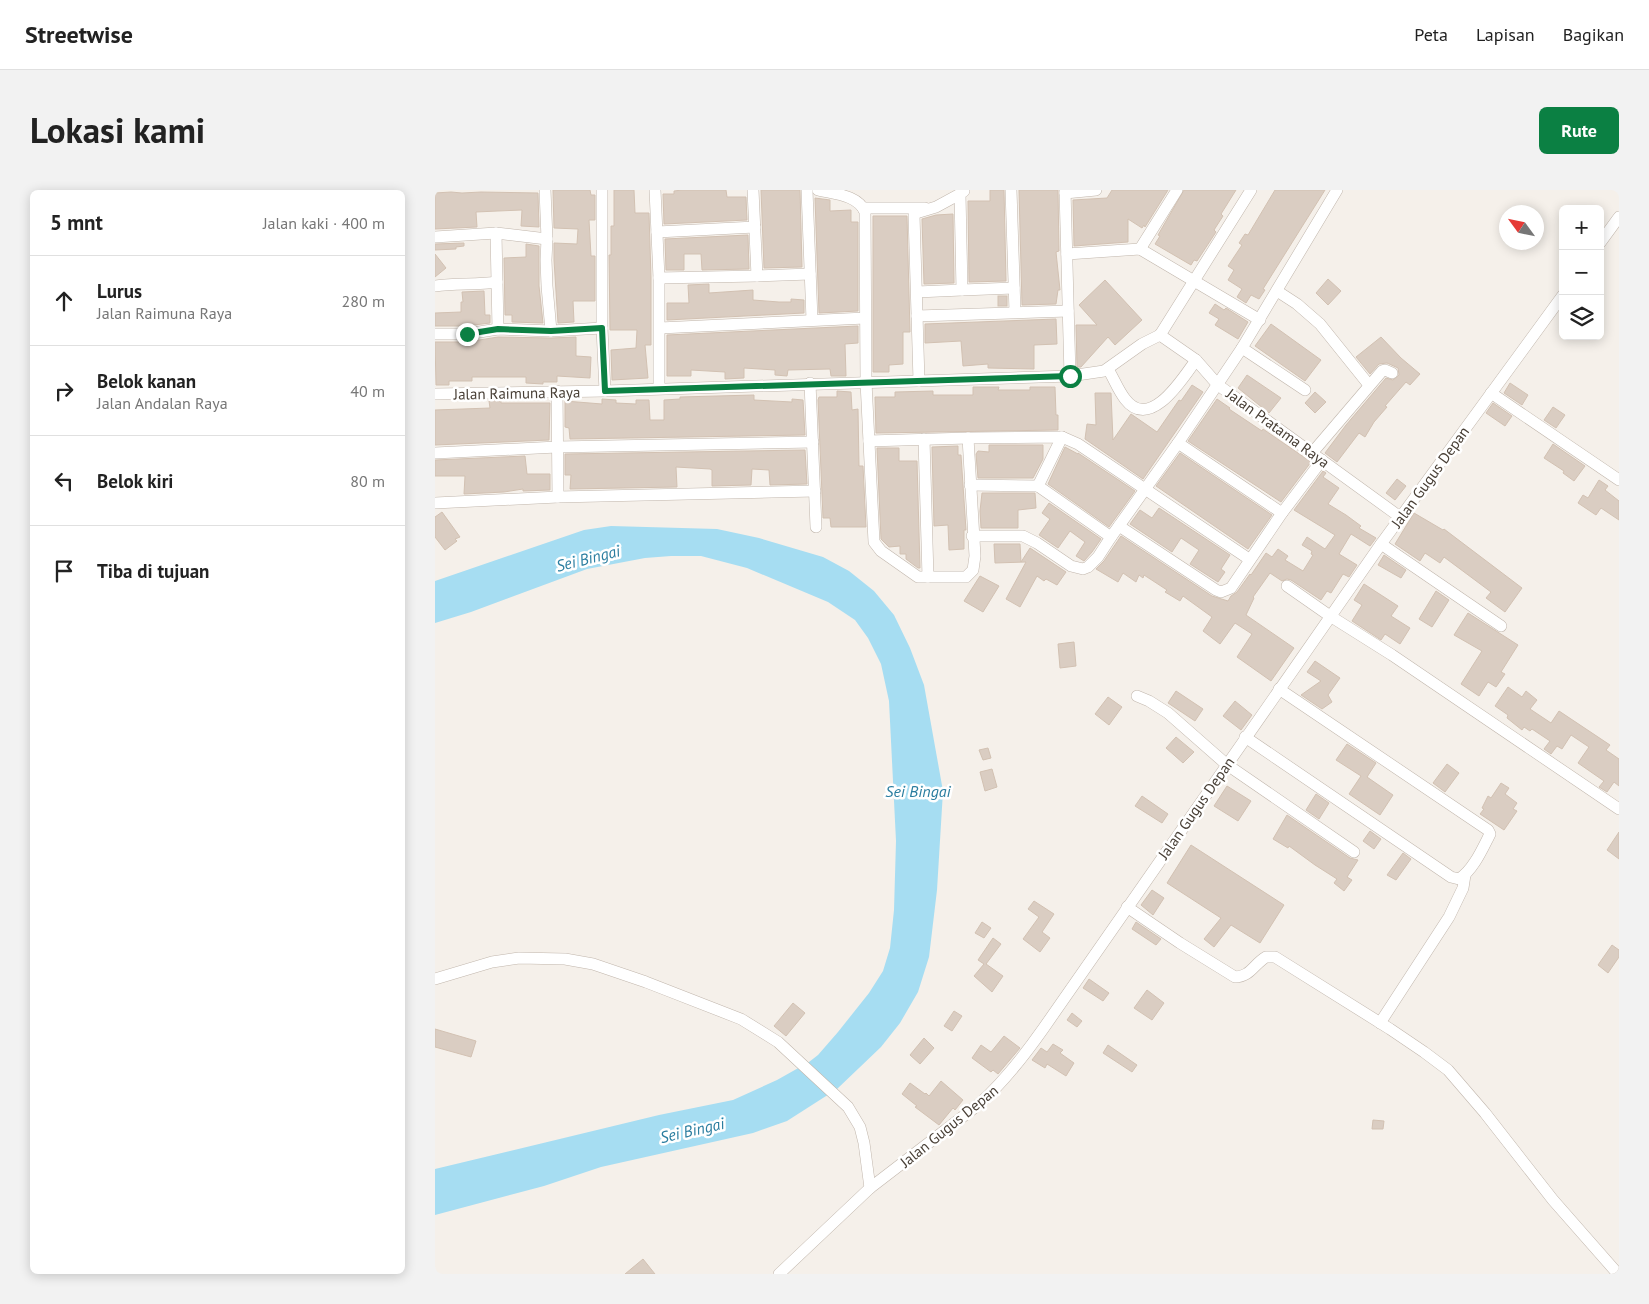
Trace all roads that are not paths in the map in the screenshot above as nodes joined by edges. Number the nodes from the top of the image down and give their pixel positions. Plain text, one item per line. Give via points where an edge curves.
1 (545, 190) edge
2 (602, 190) edge
3 (655, 190) edge
4 (753, 190) edge
5 (807, 190) edge
6 (818, 190) edge
7 (1011, 190) edge
8 (1095, 190) edge
9 (1177, 190) edge
10 (1251, 190) edge
11 (1337, 190) edge
12 (1065, 191) edge
13 (963, 192) edge
14 (863, 208) junction
15 (929, 208) junction
16 (1619, 217) edge
17 (755, 227) junction
18 (657, 232) junction
19 (496, 233) junction
20 (435, 237) edge
21 (1604, 238) edge
22 (547, 239) junction
23 (1140, 249) junction
24 (1067, 254) junction
25 (810, 274) junction
26 (757, 276) junction
27 (659, 278) junction
28 (497, 282) junction
29 (1195, 282) junction
30 (435, 286) edge
31 (1014, 288) junction
32 (962, 290) junction
33 (1277, 291) junction
34 (917, 292) junction
35 (1559, 300) edge
36 (1068, 311) junction
37 (1015, 312) junction
38 (917, 316) junction
39 (865, 318) junction
40 (812, 320) junction
41 (1259, 320) junction
42 (602, 328) junction
43 (659, 328) junction
44 (498, 329) junction
45 (551, 331) junction
46 (435, 334) edge
47 (1160, 335) junction
48 (1242, 348) junction
49 (1196, 360) junction
50 (1107, 369) junction
51 (1392, 373) dead end
52 (1070, 376) junction
53 (919, 381) junction
54 (865, 382) junction
55 (811, 383) junction
56 (1218, 385) junction
57 (1369, 385) junction
58 (659, 388) junction
59 (1305, 390) dead end
60 (557, 391) junction
61 (605, 391) junction
62 (1491, 393) junction
63 (435, 394) edge
64 (1062, 437) junction
65 (968, 438) junction
66 (925, 439) junction
67 (813, 442) junction
68 (869, 442) junction
69 (1178, 442) junction
70 (557, 448) junction
71 (435, 453) edge
72 (1312, 453) junction
73 (1322, 460) junction
74 (1619, 480) edge
75 (970, 485) junction
76 (1038, 486) junction
77 (1145, 489) junction
78 (815, 491) junction
79 (559, 497) junction
80 (435, 503) edge
81 (1282, 513) junction
82 (1400, 517) junction
83 (1119, 526) junction
84 (816, 527) dead end
85 (972, 536) junction
86 (1111, 537) junction
87 (1381, 544) junction
88 (1249, 559) junction
89 (928, 577) junction
90 (1287, 586) dead end
91 (1330, 616) junction
92 (1501, 626) dead end
93 (1279, 689) junction
94 (1137, 696) dead end
95 (1245, 737) junction
96 (1226, 764) junction
97 (1619, 809) edge
98 (1355, 852) dead end
99 (1465, 875) junction
100 (1127, 907) junction
101 (435, 979) edge
102 (1380, 1023) junction
103 (870, 1188) junction
104 (779, 1274) edge
105 (1617, 1274) edge

1 - 22 street
2 - 42 street
3 - 18 street
4 - 17 street
5 - 25 street
6 - 14 street via 854,199
7 - 31 street
8 - 12 street
9 - 23 street
10 - 29 street
11 - 33 street
12 - 24 street
13 - 15 street
13 - 32 street
14 - 15 street
14 - 39 street
15 - 34 street via 916,212 914,216
16 - 21 street
17 - 18 street
17 - 26 street
18 - 27 street
19 - 20 street
19 - 22 street
19 - 28 street
22 - 45 street via 545,260
23 - 24 street
23 - 29 street
24 - 36 street
25 - 26 street
25 - 40 street
26 - 27 street
27 - 43 street
28 - 30 street
28 - 44 street
29 - 41 street
29 - 47 street
31 - 32 street
31 - 37 street
32 - 34 street
33 - 41 street
33 - 57 street via 1320,324
34 - 38 street
35 - 62 street, Jalan Gugus Depan
36 - 37 street
36 - 52 street
37 - 38 street
38 - 53 street
39 - 40 street
39 - 54 street
40 - 43 street
41 - 48 street
42 - 45 street
42 - 61 street
43 - 58 street
44 - 45 street
44 - 46 street via 467,334
47 - 49 street, Jalan Pratama Raya
47 - 50 street
48 - 56 street
48 - 59 street
49 - 50 street via 1169,396 1160,404 1143,409 1125,400
49 - 56 street, Jalan Pratama Raya
50 - 52 street, Jalan Raimuna Raya
51 - 57 street via 1385,370
52 - 53 street, Jalan Raimuna Raya
53 - 54 street, Jalan Raimuna Raya
54 - 55 street, Jalan Raimuna Raya
54 - 68 street
55 - 58 street, Jalan Raimuna Raya
55 - 67 street
56 - 69 street
56 - 72 street, Jalan Pratama Raya
57 - 72 street
58 - 61 street, Jalan Raimuna Raya
60 - 61 street, Jalan Raimuna Raya
60 - 63 street, Jalan Raimuna Raya
60 - 70 street
62 - 74 street
62 - 82 street, Jalan Gugus Depan
64 - 65 street
64 - 76 street
64 - 77 street via 1078,444
65 - 66 street
65 - 75 street
66 - 68 street
66 - 89 street
67 - 70 street
67 - 78 street
68 - 89 street via 875,545 915,575
69 - 77 street
69 - 81 street
70 - 71 street
70 - 79 street
72 - 73 street, Jalan Pratama Raya
73 - 81 street
73 - 82 street, Jalan Pratama Raya
75 - 76 street
75 - 85 street
76 - 86 street
77 - 83 street
77 - 88 street
78 - 79 street
78 - 84 street
79 - 80 street
81 - 88 street
82 - 87 street, Jalan Gugus Depan
83 - 86 street
83 - 88 street via 1221,592 1231,588
85 - 86 street via 1023,536 1071,566 1083,569 1098,557
85 - 89 street via 975,564 970,574 966,577
87 - 91 street, Jalan Gugus Depan
87 - 92 street
90 - 91 street
91 - 93 street, Jalan Gugus Depan
91 - 97 street
93 - 95 street, Jalan Gugus Depan
93 - 99 street via 1488,830 1488,838
94 - 96 street via 1168,713
95 - 96 street, Jalan Gugus Depan
95 - 99 street via 1451,877 1459,879
96 - 98 street
96 - 100 street, Jalan Gugus Depan
99 - 102 street via 1463,888 1449,917
100 - 102 street via 1229,976 1245,975 1263,958 1272,956
100 - 103 street, Jalan Gugus Depan via 1025,1054 995,1090
101 - 103 street via 492,962 519,958 565,960 593,964 741,1019 778,1042 848,1107 858,1122 864,1142
102 - 105 street via 1425,1052 1457,1080
103 - 104 street, Jalan Gugus Depan

